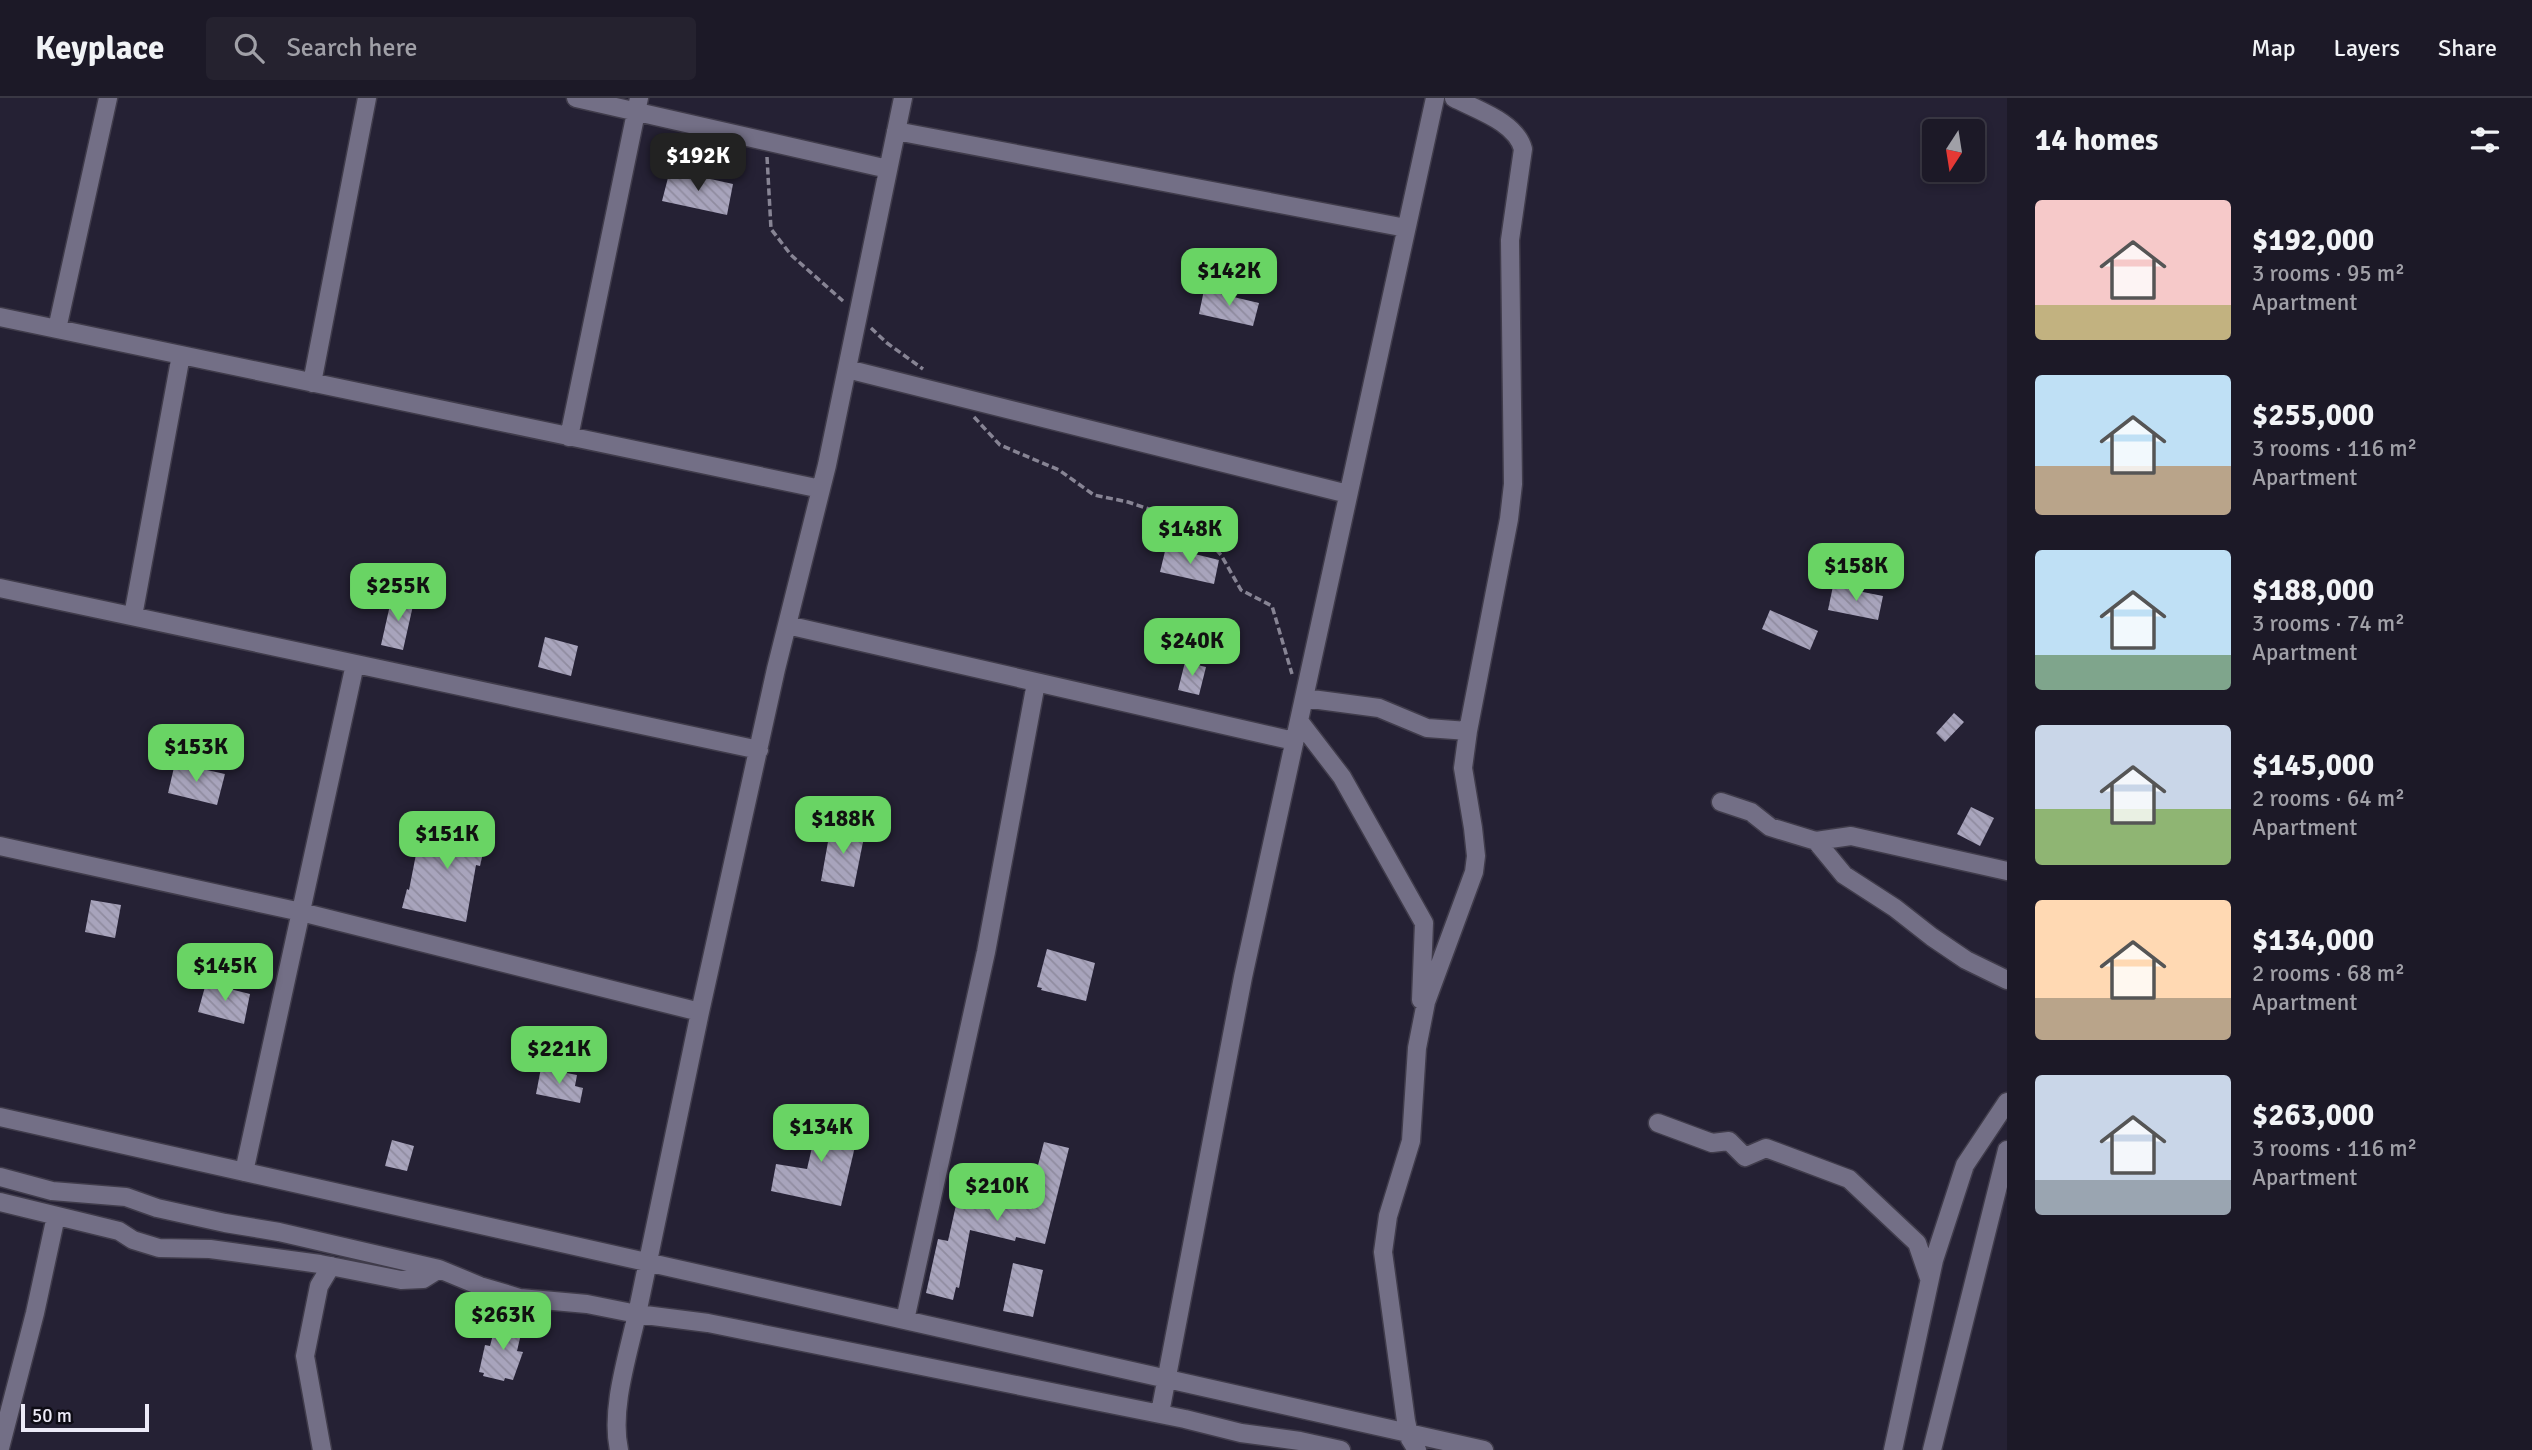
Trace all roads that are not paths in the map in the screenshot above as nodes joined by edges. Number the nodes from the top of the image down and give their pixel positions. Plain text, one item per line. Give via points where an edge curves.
1 (108, 98) edge
2 (367, 98) edge
3 (576, 98) edge
4 (622, 98) edge
5 (903, 98) edge
6 (1434, 98) edge
7 (1454, 98) edge
8 (638, 105) edge
9 (896, 131) junction
10 (888, 169) junction
11 (1406, 228) junction
12 (0, 317) edge
13 (57, 329) junction
14 (181, 355) junction
15 (847, 369) junction
16 (313, 383) junction
17 (569, 437) junction
18 (821, 489) junction
19 (1348, 494) junction
20 (0, 588) edge
21 (133, 616) junction
22 (787, 625) junction
23 (355, 664) junction
24 (1035, 682) junction
25 (1304, 698) junction
26 (1299, 721) junction
27 (1468, 731) junction
28 (1294, 741) junction
29 (759, 750) junction
30 (1721, 802) dead end
31 (1816, 841) junction
32 (0, 846) edge
33 (2007, 870) edge
34 (301, 912) junction
35 (2007, 980) edge
36 (700, 1012) junction
37 (1421, 1030) junction
38 (2007, 1102) edge
39 (0, 1117) edge
40 (1658, 1123) dead end
41 (2007, 1150) edge
42 (244, 1172) junction
43 (0, 1177) edge
44 (0, 1202) edge
45 (56, 1216) junction
46 (649, 1263) junction
47 (331, 1266) junction
48 (439, 1269) junction
49 (1930, 1281) junction
50 (638, 1314) junction
51 (905, 1320) junction
52 (1167, 1379) junction
53 (1160, 1413) junction
54 (1408, 1433) junction
55 (0, 1448) edge
56 (322, 1450) edge
57 (619, 1450) edge
58 (1342, 1450) edge
59 (1416, 1450) edge
60 (1484, 1450) edge
61 (1893, 1450) edge
62 (1932, 1450) edge

1 - 13 street
2 - 16 street
3 - 8 street
4 - 8 street
5 - 9 street
6 - 11 street
7 - 27 street via 1501,122 1521,139 1523,149 1510,240 1513,484
8 - 10 street
8 - 17 street
9 - 10 street
9 - 11 street
10 - 15 street
11 - 19 street
12 - 13 street
13 - 14 street
14 - 16 street
14 - 21 street
15 - 18 street
15 - 19 street
16 - 17 street
17 - 18 street
18 - 22 street
19 - 25 street
20 - 21 street
21 - 23 street
22 - 24 street
22 - 29 street
23 - 29 street
23 - 34 street
24 - 28 street
24 - 51 street via 986,952
25 - 26 street
25 - 27 street via 1379,708 1427,728
26 - 28 street
26 - 37 street via 1342,777 1423,923
27 - 37 street via 1463,768 1476,856 1474,872 1426,1002
28 - 52 street via 1240,991
29 - 36 street
30 - 31 street via 1751,812 1770,827
31 - 33 street via 1851,836
31 - 35 street via 1844,876 1966,960
32 - 34 street
34 - 36 street
34 - 42 street
36 - 46 street
37 - 54 street via 1411,1141 1388,1216 1383,1252
38 - 49 street via 1965,1166
39 - 42 street
40 - 49 street via 1712,1143 1729,1141 1745,1157 1766,1148 1849,1179 1917,1243
41 - 62 street
42 - 46 street
43 - 48 street via 52,1191 126,1197 156,1208
44 - 45 street
45 - 47 street via 119,1231 159,1248
45 - 55 street
46 - 50 street
46 - 51 street
47 - 48 street via 401,1280 423,1279
47 - 56 street via 319,1286 305,1356
48 - 50 street via 520,1298
49 - 61 street
50 - 53 street via 708,1323
50 - 57 street via 615,1432
51 - 52 street
52 - 53 street
52 - 54 street
53 - 58 street
54 - 59 street
54 - 60 street

